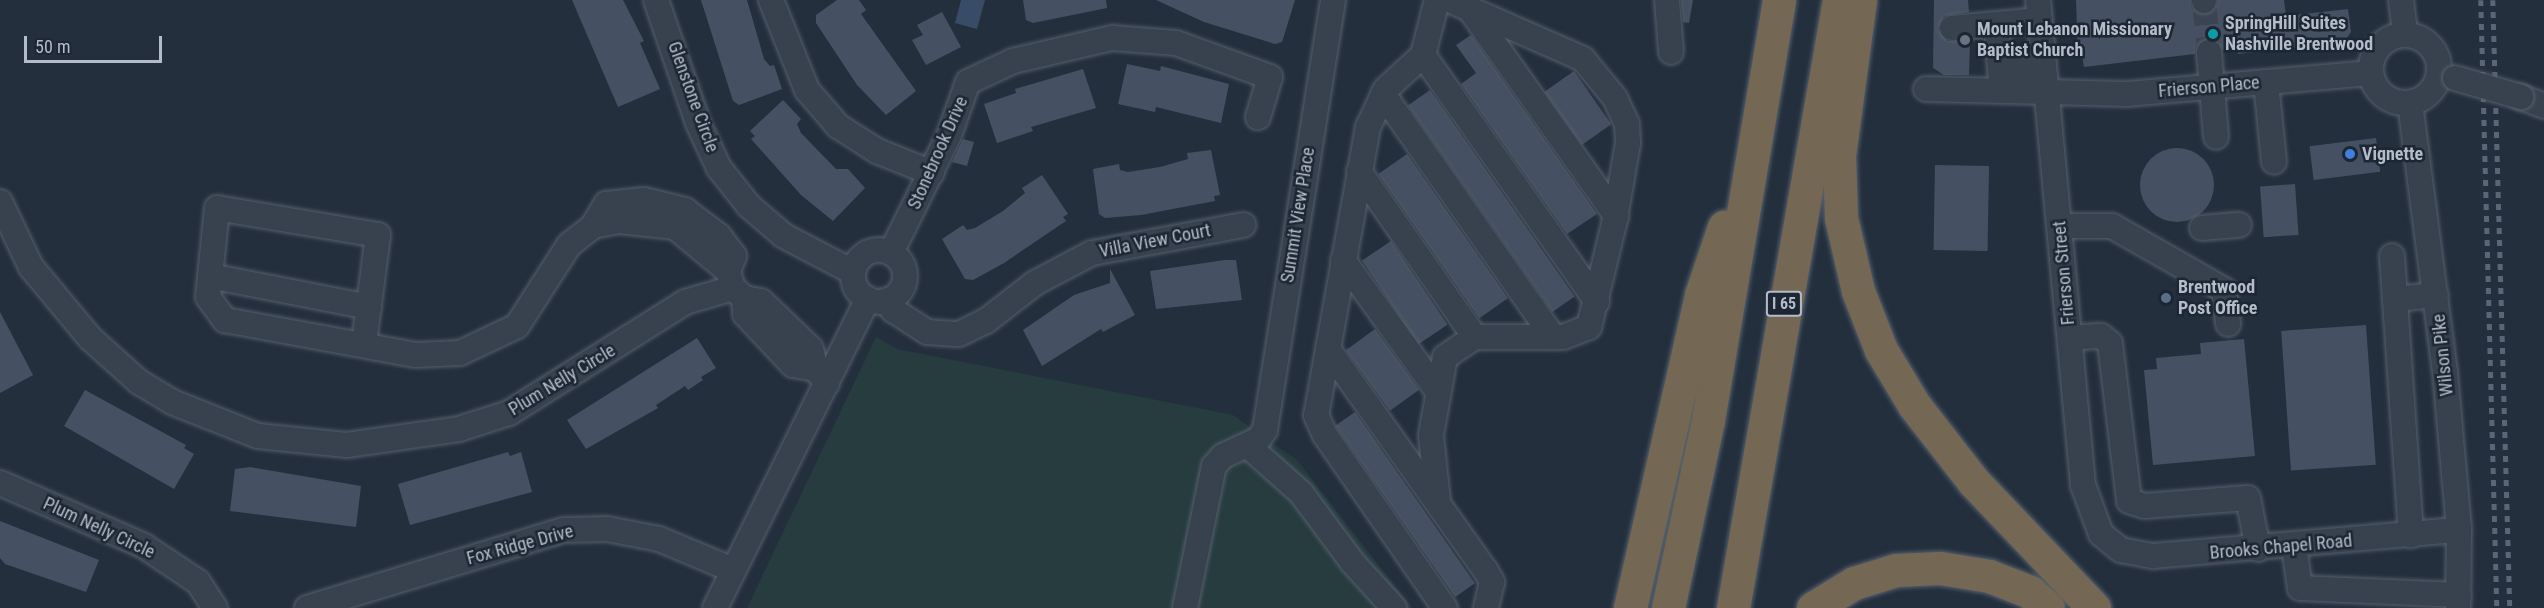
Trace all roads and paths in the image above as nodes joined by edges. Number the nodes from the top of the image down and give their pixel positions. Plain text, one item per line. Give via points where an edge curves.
1 (656, 0) edge
2 (771, 0) edge
3 (1333, 0) edge
4 (1437, 0) edge
5 (1667, 0) edge
6 (1779, 0) edge
7 (1839, 0) edge
8 (1860, 0) edge
9 (2401, 0) edge
10 (1459, 4) edge
11 (2039, 10) edge
12 (1996, 24) junction
13 (1952, 28) dead end
14 (2404, 35) junction
15 (1671, 52) dead end
16 (2209, 52) tunnel mouth
17 (1423, 55) junction
18 (2044, 67) junction
19 (2371, 73) junction
20 (2447, 75) junction
21 (2001, 80) junction
22 (2266, 82) junction
23 (2212, 87) junction
24 (1926, 89) dead end
25 (2046, 92) junction
26 (1383, 94) junction
27 (2410, 103) junction
28 (2544, 106) edge
29 (1258, 117) dead end
30 (1755, 134) junction
31 (2216, 137) dead end
32 (2274, 162) dead end
33 (1359, 171) junction
34 (932, 173) junction
35 (0, 202) edge
36 (1616, 216) junction
37 (1243, 225) dead end
38 (2239, 225) dead end
39 (2060, 226) junction
40 (2202, 228) dead end
41 (891, 253) junction
42 (2392, 256) dead end
43 (1343, 260) junction
44 (853, 272) junction
45 (210, 276) junction
46 (735, 286) junction
47 (2436, 294) junction
48 (2395, 299) junction
49 (877, 300) junction
50 (1597, 302) junction
51 (369, 307) junction
52 (2228, 324) dead end
53 (1475, 337) junction
54 (1553, 337) junction
55 (2070, 338) junction
56 (364, 343) junction
57 (1328, 349) junction
58 (822, 376) junction
59 (1436, 389) junction
60 (1256, 437) junction
61 (0, 483) edge
62 (1438, 501) junction
63 (2459, 530) junction
64 (2411, 535) junction
65 (2107, 541) joint
66 (2294, 546) junction
67 (2258, 549) junction
68 (733, 570) junction
69 (2458, 602) edge
70 (215, 608) edge
71 (307, 608) edge
72 (715, 608) edge
73 (1185, 608) edge
74 (1394, 608) edge
75 (1445, 608) edge
76 (1486, 608) edge
77 (1630, 608) edge
78 (1668, 608) edge
79 (1733, 608) edge
80 (1813, 608) edge
81 (2048, 608) edge
82 (2094, 608) edge

1 - 44 street, Glenstone Circle via 698,123 719,168 749,207 784,236
2 - 34 street via 807,90 838,126 877,151
3 - 60 street, Summit View Place
4 - 17 street
5 - 15 street
6 - 30 highway
7 - 79 highway, I 65
8 - 82 highway via 1839,155 1841,218 1858,291 1881,350 1914,405 1974,482
9 - 14 street
10 - 36 street
10 - 36 street via 1576,54 1602,80 1623,114 1628,134
11 - 12 street
11 - 18 street, Frierson Street
12 - 13 street
12 - 21 street
14 - 19 street via 2383,43
14 - 20 street via 2425,41
16 - 23 street
17 - 26 street
17 - 50 street
18 - 21 street
18 - 25 street, Frierson Street
19 - 22 street, Frierson Place
19 - 27 street via 2380,92
20 - 27 street via 2427,96
20 - 28 street, bridge
21 - 24 street
21 - 25 street, Frierson Place
22 - 23 street, Frierson Place
22 - 32 street
23 - 25 street, Frierson Place via 2127,94
23 - 31 street
25 - 39 street, Frierson Street
26 - 33 street via 1368,127
26 - 54 street
27 - 47 street, Wilson Pike
29 - 34 street, Stonebrook Drive via 1270,77 1176,43 1112,38 1013,61 968,82
30 - 77 highway via 1701,295
30 - 78 highway via 1708,420
33 - 43 street
33 - 53 street
34 - 41 street, Stonebrook Drive
35 - 46 street, Plum Nelly Circle via 17,244 45,287 90,338 139,382 233,429 313,444 415,439 509,413 685,302
36 - 50 street
37 - 49 street, Villa View Court via 1092,253 1052,273 986,321 959,334 927,332
38 - 40 street
39 - 52 street via 2112,226 2224,290
39 - 55 street, Frierson Street
41 - 44 street via 869,252
41 - 49 street via 900,261 905,278 899,293
42 - 48 street
43 - 57 street
43 - 59 street
44 - 49 street via 856,288
45 - 51 street
45 - 51 street via 217,208 378,235
45 - 56 street via 208,297 225,320
46 - 56 street via 734,256 718,236 685,210 644,200 606,204 593,226 569,245 517,326 460,353 415,355
46 - 58 street via 745,314 793,365
47 - 48 street
47 - 63 street, Wilson Pike
48 - 64 street
49 - 58 street
50 - 54 street via 1593,321 1583,332
51 - 56 street
53 - 54 street
53 - 59 street via 1445,357
55 - 65 street, Frierson Street via 2083,485 2092,518
55 - 67 street via 2101,336 2110,343 2129,501 2144,506 2248,498
57 - 62 street
57 - 75 street via 1316,415 1325,435
58 - 68 street
59 - 62 street via 1431,435
60 - 73 street via 1223,456 1214,466
60 - 74 street via 1353,563
61 - 70 street, Plum Nelly Circle via 144,546 198,582
62 - 76 street via 1492,582
63 - 64 street, Brooks Chapel Road
63 - 69 street, Wilson Pike
64 - 66 street, Brooks Chapel Road
65 - 67 street, Brooks Chapel Road via 2130,553 2153,556
66 - 67 street, Brooks Chapel Road
66 - 69 street via 2300,588
68 - 71 street, Fox Ridge Drive via 659,539 607,529 564,530
68 - 72 street
80 - 81 highway via 1854,584 1896,570 1940,568 2030,591

